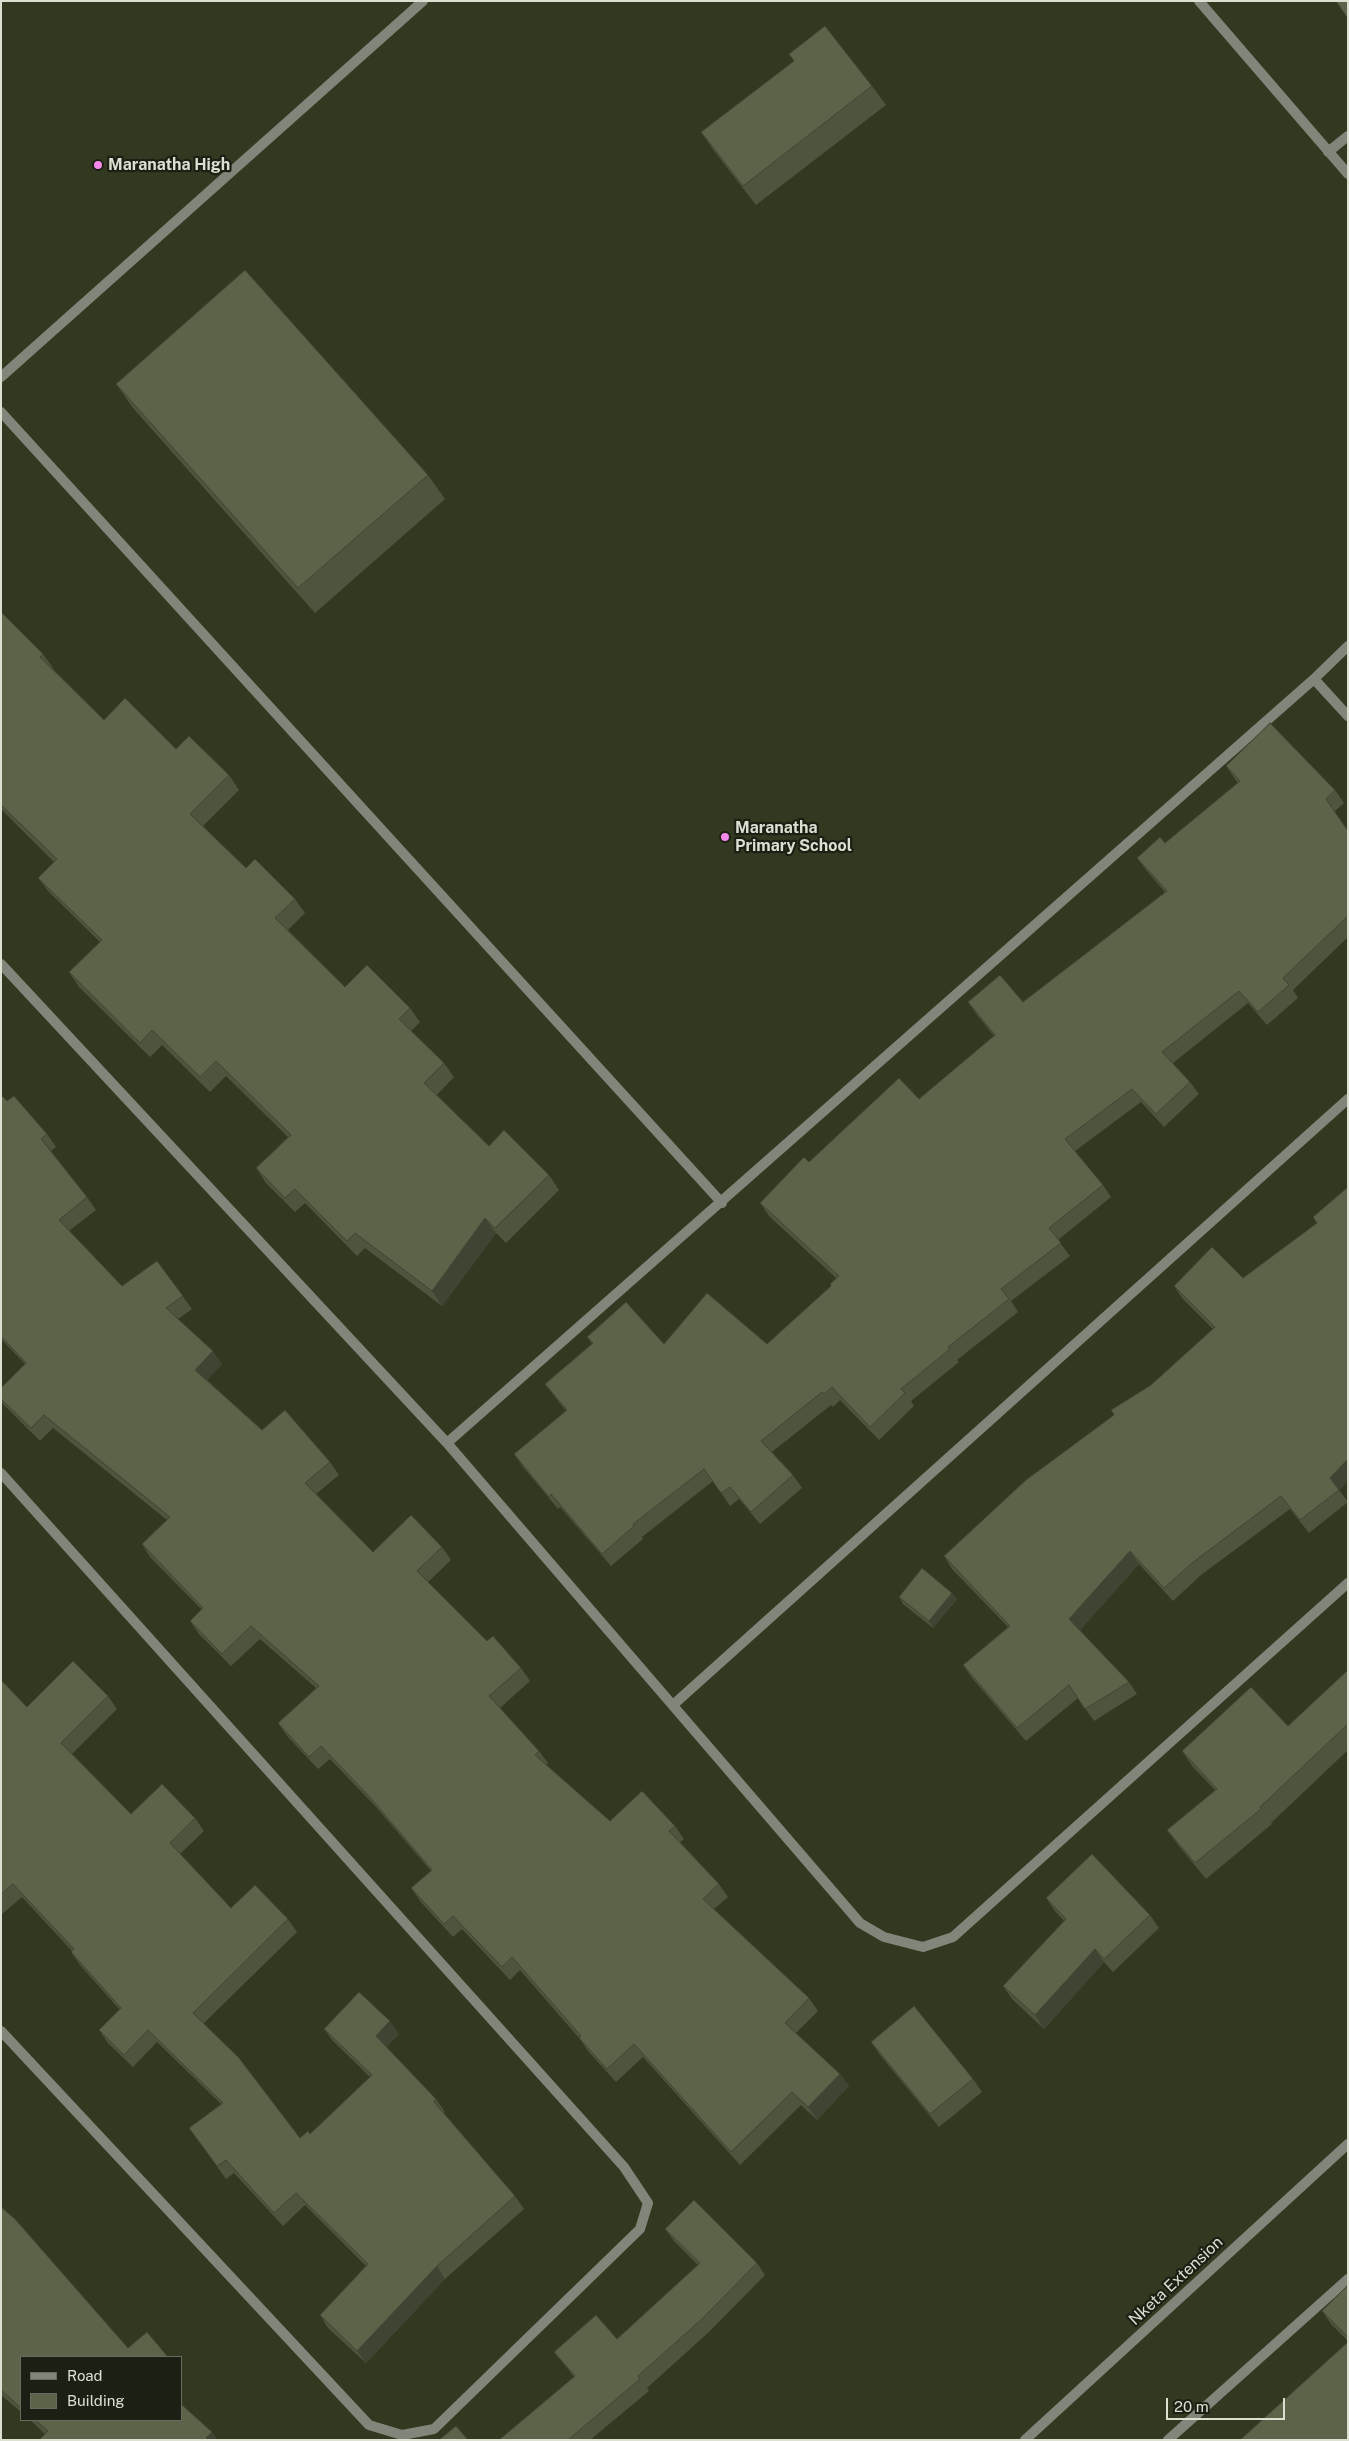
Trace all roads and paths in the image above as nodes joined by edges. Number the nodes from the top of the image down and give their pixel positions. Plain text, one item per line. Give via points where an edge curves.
1 (424, 1) edge
2 (1199, 1) edge
3 (1348, 136) edge
4 (1328, 152) junction
5 (1348, 174) edge
6 (1, 377) edge
7 (1, 412) edge
8 (1348, 646) edge
9 (1314, 679) junction
10 (1348, 716) edge
11 (1, 964) edge
12 (1348, 1099) edge
13 (722, 1203) junction
14 (446, 1443) junction
15 (1, 1473) edge
16 (1348, 1583) edge
17 (673, 1705) junction
18 (1, 2031) edge
19 (1348, 2144) edge
20 (1348, 2279) edge
21 (1025, 2440) edge
22 (1168, 2440) edge

1 - 6 street
2 - 4 street
3 - 4 street
4 - 5 street
7 - 13 street
8 - 9 street
9 - 10 street
9 - 13 street
11 - 14 street
12 - 17 street
13 - 14 street
14 - 17 street
15 - 18 street via 624,2167 648,2203 640,2229 434,2429 402,2435 369,2425
16 - 17 street via 953,1936 923,1947 884,1937 860,1923
19 - 21 street, Nketa Extension
20 - 22 street

